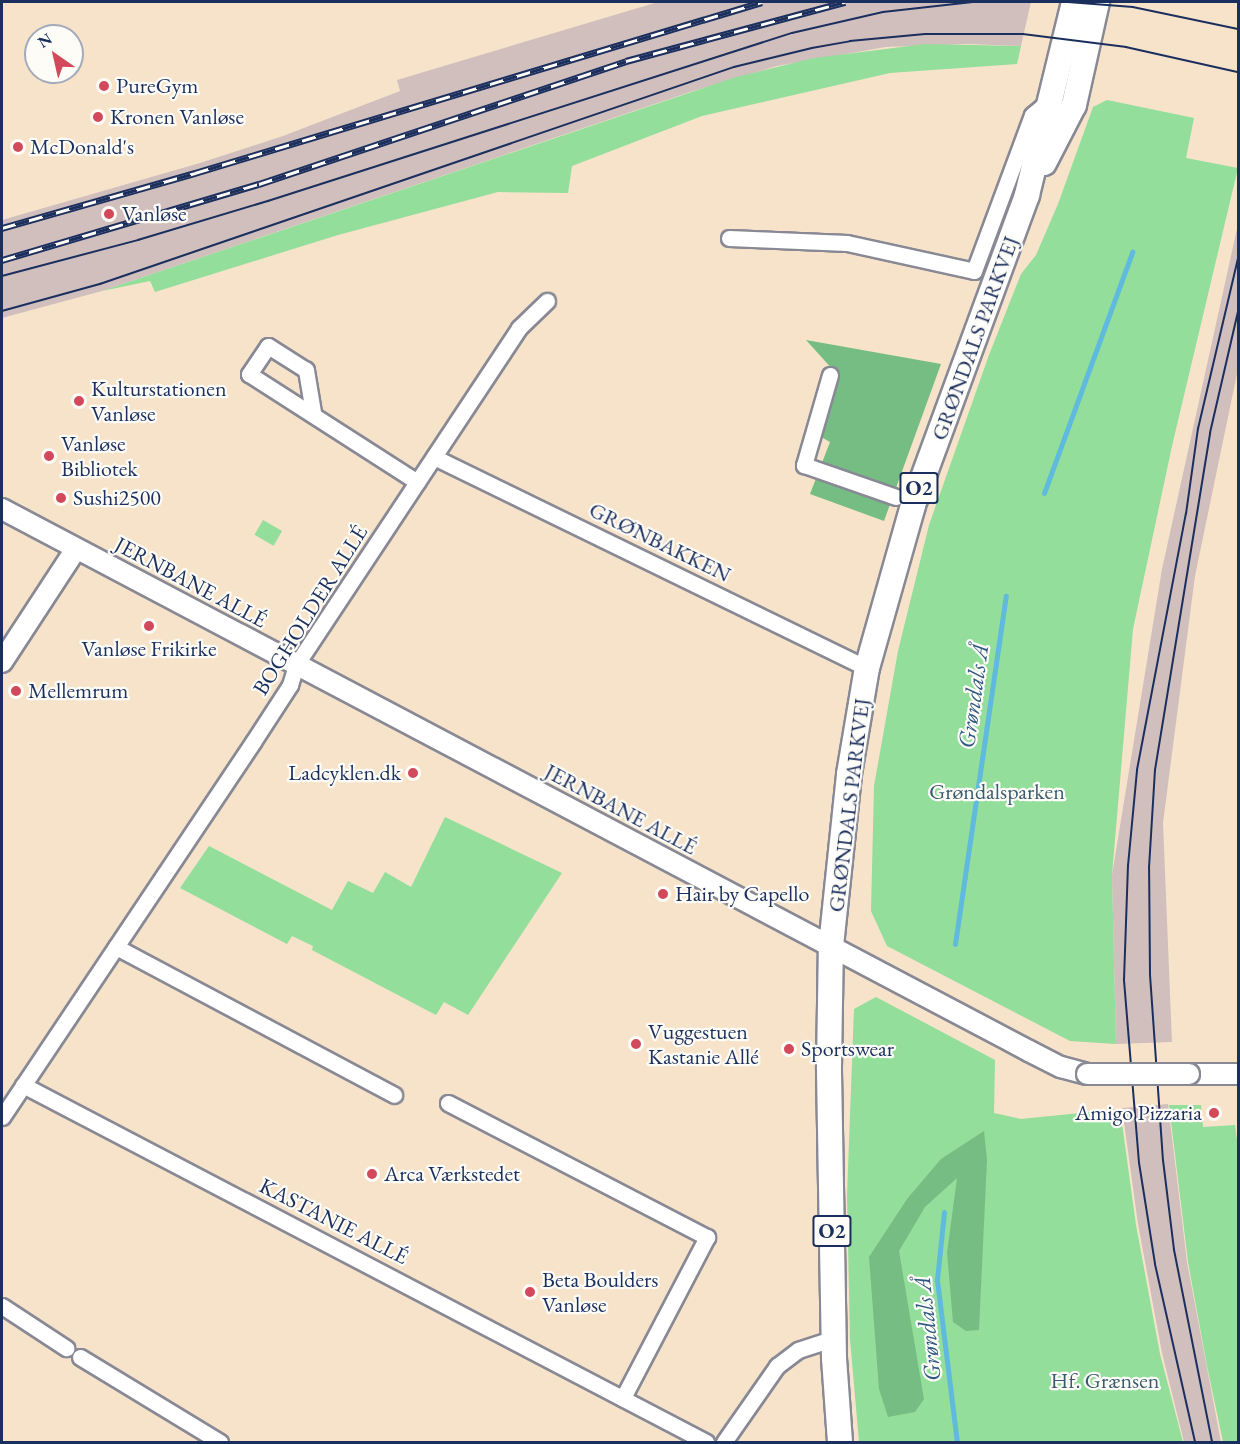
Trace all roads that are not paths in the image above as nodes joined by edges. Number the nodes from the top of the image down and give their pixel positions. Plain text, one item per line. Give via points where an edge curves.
1 (1074, 2) edge
2 (1097, 2) edge
3 (1052, 98) junction
4 (1027, 195) junction
5 (729, 238) dead end
6 (547, 301) dead end
7 (830, 375) dead end
8 (313, 412) junction
9 (434, 457) junction
10 (417, 482) junction
11 (896, 496) dead end
12 (2, 509) edge
13 (76, 549) junction
14 (2, 662) edge
15 (296, 665) junction
16 (867, 668) junction
17 (831, 946) junction
18 (116, 947) junction
19 (1239, 1074) edge
20 (23, 1085) junction
21 (394, 1095) dead end
22 (448, 1103) dead end
23 (2, 1117) edge
24 (2, 1306) edge
25 (834, 1338) junction
26 (66, 1348) dead end
27 (80, 1357) dead end
28 (623, 1398) junction
29 (220, 1443) edge
30 (706, 1443) edge
31 (724, 1443) edge
32 (840, 1443) edge

1 - 3 main road, GRØNDALS PARKVEJ / O2
2 - 4 main road, GRØNDALS PARKVEJ / O2 via 1070,117
3 - 4 main road, GRØNDALS PARKVEJ / O2
3 - 5 street, GRØNDALS PARKVEJ via 1032,115 974,271 848,243
4 - 16 main road, GRØNDALS PARKVEJ / O2 via 913,505
6 - 9 street, BOGHOLDER ALLÉ via 519,328
7 - 11 street via 804,465
8 - 8 street via 249,374 268,346 306,370
8 - 10 street
9 - 10 street, BOGHOLDER ALLÉ
9 - 16 street, GRØNBAKKEN
10 - 15 street, BOGHOLDER ALLÉ
12 - 13 street, JERNBANE ALLÉ
13 - 14 street
13 - 15 street, JERNBANE ALLÉ
15 - 17 street, JERNBANE ALLÉ
15 - 18 street, BOGHOLDER ALLÉ via 290,685
16 - 17 main road, GRØNDALS PARKVEJ / O2 via 849,774
17 - 19 street, JERNBANE ALLÉ, bridge via 1061,1067 1087,1074
17 - 25 main road, GRØNDALS PARKVEJ / O2
18 - 20 street, BOGHOLDER ALLÉ
18 - 21 street
20 - 23 street, BOGHOLDER ALLÉ
20 - 28 street, KASTANIE ALLÉ
22 - 28 street via 707,1237
24 - 26 street
25 - 31 street via 798,1350 777,1366
25 - 32 main road, GRØNDALS PARKVEJ / O2
27 - 29 street
28 - 30 street, KASTANIE ALLÉ

